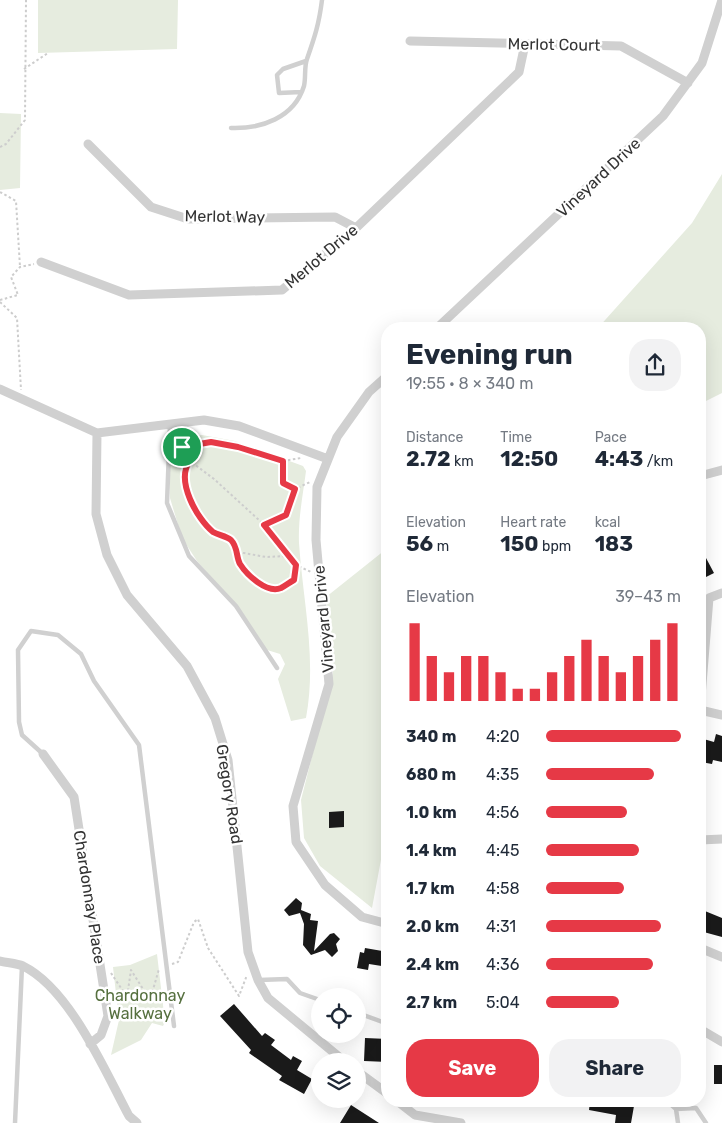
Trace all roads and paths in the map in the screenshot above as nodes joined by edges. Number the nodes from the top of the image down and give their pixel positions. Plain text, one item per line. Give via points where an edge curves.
1 (26, 0) edge
2 (322, 0) edge
3 (722, 0) edge
4 (410, 41) dead end
5 (525, 44) junction
6 (48, 53) dead end
7 (306, 61) junction
8 (24, 69) junction
9 (688, 83) junction
10 (301, 92) junction
11 (231, 128) dead end
12 (88, 144) dead end
13 (0, 147) edge
14 (0, 192) edge
15 (356, 228) junction
16 (41, 262) joint
17 (20, 267) junction
18 (0, 301) edge
19 (443, 322) edge
20 (381, 382) edge
21 (0, 389) edge
22 (22, 399) junction
23 (170, 424) junction
24 (97, 433) junction
25 (182, 447) junction
26 (328, 459) junction
27 (190, 461) junction
28 (722, 470) edge
29 (706, 474) edge
30 (320, 480) junction
31 (295, 489) junction
32 (264, 525) junction
33 (238, 552) junction
34 (288, 556) junction
35 (296, 565) junction
36 (320, 576) junction
37 (722, 593) edge
38 (706, 635) edge
39 (277, 668) dead end
40 (706, 711) edge
41 (722, 715) edge
42 (43, 754) joint
43 (722, 839) edge
44 (706, 840) edge
45 (381, 922) edge
46 (706, 950) edge
47 (722, 957) edge
48 (0, 961) edge
49 (167, 965) junction
50 (22, 966) junction
51 (101, 969) junction
52 (254, 970) junction
53 (258, 980) junction
54 (311, 997) edge
55 (366, 1016) edge
56 (381, 1021) edge
57 (174, 1026) dead end
58 (706, 1033) edge
59 (722, 1042) edge
60 (90, 1044) junction
61 (334, 1053) edge
62 (366, 1078) edge
63 (381, 1089) edge
64 (405, 1107) edge
65 (674, 1107) edge
66 (676, 1109) junction
67 (15, 1123) edge
68 (137, 1123) edge
69 (461, 1123) edge
70 (678, 1123) edge
71 (706, 1123) edge

1 - 8 path
2 - 7 lane via 318,30
3 - 9 street, Vineyard Drive via 702,63
4 - 5 street, Merlot Court
5 - 9 street, Merlot Court via 621,46
5 - 15 street, Merlot Drive via 519,72
6 - 8 path
7 - 10 lane
7 - 10 lane via 283,69 277,75 279,93
8 - 13 path via 25,120
9 - 19 street, Vineyard Drive via 663,116
10 - 11 lane via 291,110 274,120 252,129
12 - 15 street, Merlot Way via 151,207 188,219 335,217
14 - 17 path via 16,201
15 - 16 street, Merlot Drive via 282,290 129,295
16 - 17 path
17 - 18 path via 11,277 18,296
18 - 22 path via 17,318
20 - 26 street, Vineyard Drive via 364,399 338,437
21 - 22 street
22 - 24 street
23 - 24 street
23 - 25 path
23 - 26 street via 204,420 239,426
23 - 39 lane via 167,503 189,556 236,606
24 - 52 street, Gregory Road via 96,514 107,555 127,595 187,666 215,718 228,760 248,952
25 - 27 path
25 - 31 path via 211,442 283,461 283,483
26 - 30 street, Vineyard Drive
27 - 32 path
27 - 33 path via 186,466 186,490 200,518 214,532 230,540
28 - 29 street
30 - 31 path
30 - 36 street, Vineyard Drive via 317,487 316,540
31 - 32 path via 286,515
32 - 34 path
33 - 34 path via 266,557
33 - 35 path via 239,563 268,588 280,589 294,580
34 - 35 path
35 - 36 path
36 - 45 street, Vineyard Drive via 329,684 293,806 296,842 324,885 362,917
37 - 38 street via 709,598
40 - 41 street
42 - 49 lane via 22,735 19,722 18,650 30,631 58,634 81,654 94,680 139,745
42 - 51 street, Chardonnay Place via 74,797
43 - 44 street
46 - 47 street
48 - 50 street
49 - 51 path via 160,967 150,1000 131,970 127,997 108,968
49 - 52 path via 178,962 198,919 208,948 239,996 247,975
49 - 57 lane
50 - 60 street via 56,992
50 - 67 lane
51 - 60 street, Chardonnay Place via 108,1016 101,1034
52 - 53 street, Gregory Road
53 - 54 lane via 287,979 300,993
53 - 61 street, Gregory Road via 268,998
55 - 56 lane
58 - 59 street
60 - 68 street via 129,1116
62 - 63 street
64 - 69 street via 415,1115
65 - 66 lane
66 - 70 lane
66 - 71 lane via 696,1108

